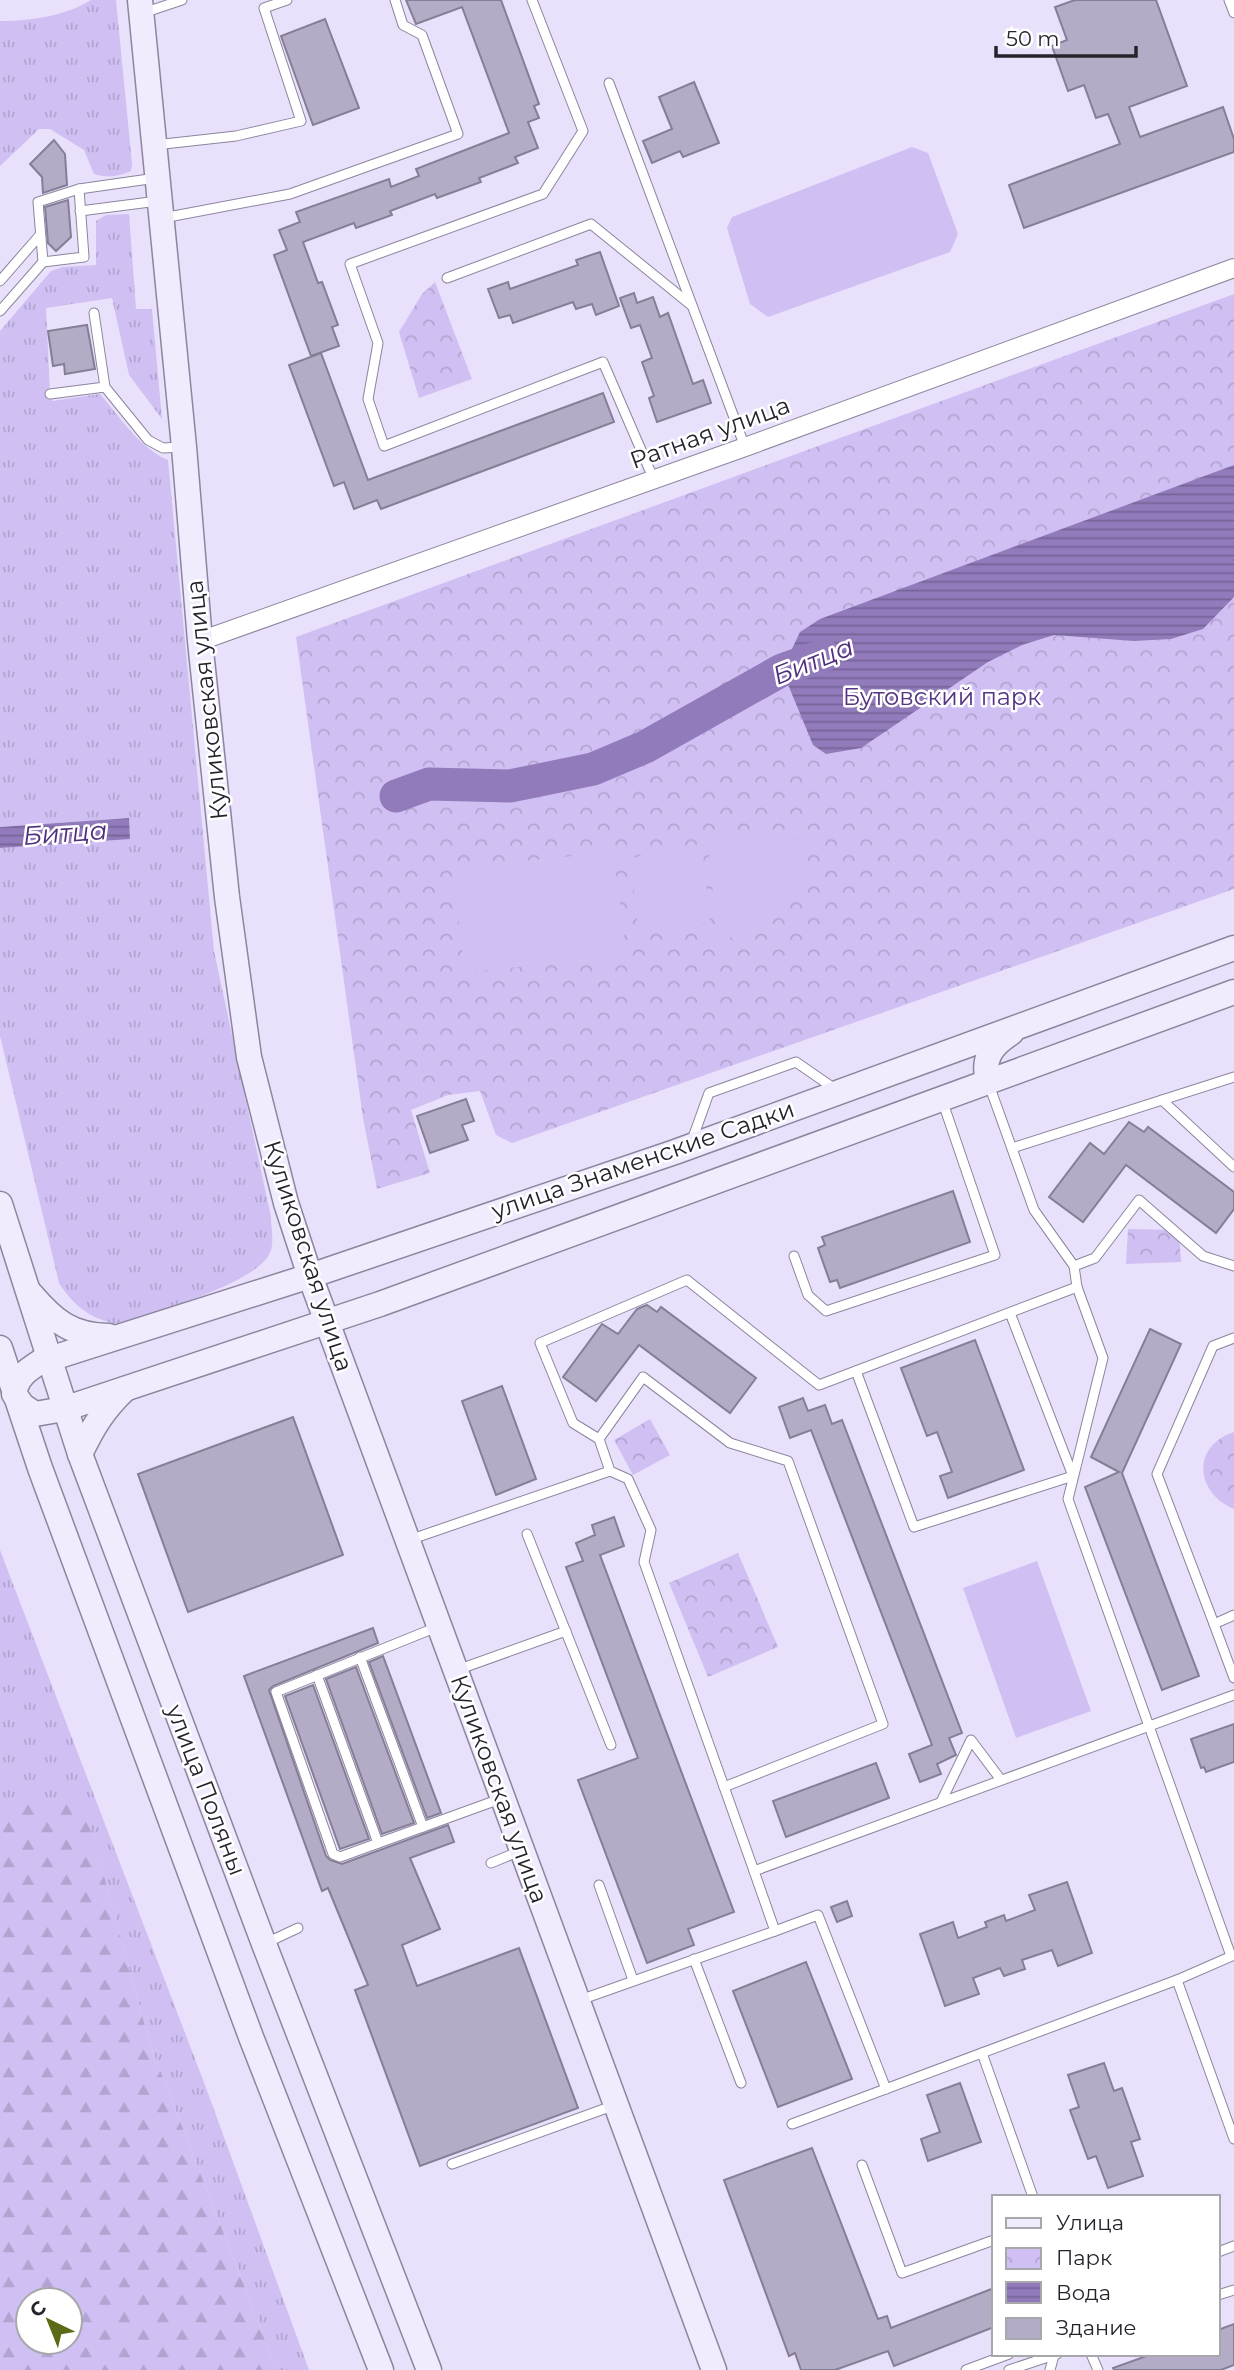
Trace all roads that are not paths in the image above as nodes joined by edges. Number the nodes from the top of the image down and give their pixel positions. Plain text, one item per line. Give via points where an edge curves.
1 (182, 0) edge
2 (288, 0) edge
3 (395, 0) edge
4 (532, 0) edge
5 (1229, 0) edge
6 (141, 7) edge
7 (1234, 13) edge
8 (609, 83) dead end
9 (155, 145) junction
10 (79, 189) junction
11 (160, 199) junction
12 (80, 211) junction
13 (40, 235) junction
14 (43, 262) junction
15 (1234, 268) edge
16 (447, 278) dead end
17 (0, 281) edge
18 (692, 306) junction
19 (0, 311) edge
20 (94, 313) dead end
21 (105, 387) junction
22 (50, 394) dead end
23 (184, 447) junction
24 (745, 447) junction
25 (654, 480) junction
26 (200, 641) junction
27 (1234, 948) edge
28 (1234, 992) edge
29 (1023, 1024) junction
30 (1234, 1077) edge
31 (988, 1082) junction
32 (839, 1092) junction
33 (941, 1098) junction
34 (1162, 1100) junction
35 (690, 1147) junction
36 (1012, 1148) junction
37 (1234, 1167) edge
38 (0, 1204) edge
39 (794, 1256) dead end
40 (1074, 1266) junction
41 (1234, 1266) edge
42 (310, 1276) junction
43 (1077, 1287) junction
44 (26, 1288) junction
45 (1010, 1313) junction
46 (327, 1322) junction
47 (120, 1336) junction
48 (1234, 1338) edge
49 (0, 1348) edge
50 (48, 1359) junction
51 (856, 1371) junction
52 (128, 1386) junction
53 (14, 1394) junction
54 (64, 1409) junction
55 (599, 1439) junction
56 (80, 1454) junction
57 (610, 1471) junction
58 (1073, 1476) junction
59 (527, 1534) dead end
60 (407, 1541) junction
61 (1234, 1615) edge
62 (1214, 1624) junction
63 (439, 1626) junction
64 (566, 1631) junction
65 (360, 1657) junction
66 (456, 1671) junction
67 (317, 1675) junction
68 (1234, 1678) edge
69 (1234, 1695) edge
70 (1148, 1726) junction
71 (611, 1745) dead end
72 (1001, 1780) junction
73 (724, 1787) junction
74 (503, 1798) junction
75 (941, 1802) junction
76 (423, 1827) junction
77 (378, 1843) junction
78 (522, 1850) junction
79 (491, 1863) dead end
80 (754, 1871) junction
81 (599, 1885) dead end
82 (298, 1928) dead end
83 (775, 1931) junction
84 (264, 1944) junction
85 (1232, 1956) edge
86 (694, 1959) junction
87 (633, 1980) junction
88 (1177, 1980) junction
89 (578, 2001) junction
90 (982, 2053) junction
91 (740, 2083) dead end
92 (886, 2089) junction
93 (616, 2105) junction
94 (792, 2124) dead end
95 (1234, 2139) edge
96 (452, 2164) dead end
97 (862, 2165) dead end
98 (1032, 2195) edge
99 (992, 2241) edge
100 (1004, 2356) edge
101 (1052, 2356) edge
102 (381, 2370) edge
103 (429, 2370) edge
104 (714, 2370) edge
105 (966, 2370) edge
106 (1009, 2370) edge

1 - 6 lane
2 - 9 lane via 264,8 301,121 236,136
3 - 11 lane via 403,25 422,34 458,134 290,194
4 - 25 lane via 583,131 542,194 350,264 378,342 368,398 384,446 603,362
5 - 7 lane
6 - 9 street, Куликовская улица
8 - 18 lane
9 - 11 street, Куликовская улица
10 - 11 lane
10 - 12 lane
10 - 13 lane via 38,202
11 - 12 lane
11 - 23 street, Куликовская улица
12 - 14 lane via 84,257
13 - 14 lane
13 - 17 lane
14 - 19 lane
15 - 24 street, Ратная улица
16 - 18 lane via 591,224
18 - 24 lane
20 - 21 lane
21 - 22 lane
21 - 23 lane via 148,440 163,448
23 - 26 street, Куликовская улица
24 - 25 street, Ратная улица
25 - 26 street, Ратная улица
26 - 42 street, Куликовская улица via 249,1056 286,1203
27 - 29 street, улица Знаменские Садки
28 - 31 street, улица Знаменские Садки
29 - 31 street via 990,1052 984,1066
29 - 32 street, улица Знаменские Садки
30 - 34 lane
31 - 33 street, улица Знаменские Садки
31 - 36 lane
32 - 35 street, улица Знаменские Садки
32 - 35 lane via 796,1062 709,1093
33 - 39 lane via 995,1255 826,1311 808,1295
33 - 46 street, улица Знаменские Садки
34 - 36 lane
34 - 37 lane
35 - 42 street, улица Знаменские Садки
36 - 40 lane via 1034,1210
38 - 44 street, улица Поляны
40 - 41 lane via 1095,1258 1139,1200 1203,1256
40 - 43 lane
42 - 46 street, Куликовская улица
42 - 47 street, улица Знаменские Садки
43 - 45 lane
43 - 58 lane via 1103,1357
44 - 47 street via 64,1326 90,1336
44 - 50 street, улица Поляны
45 - 51 lane
45 - 58 lane
46 - 52 street, улица Знаменские Садки
46 - 60 street, Куликовская улица
47 - 50 street, улица Знаменские Садки
48 - 62 lane via 1213,1346 1157,1474
49 - 53 street, улица Поляны
50 - 53 street, улица Знаменские Садки via 22,1374
50 - 54 street, улица Поляны
51 - 55 lane via 819,1385 687,1280 540,1343 573,1423
51 - 58 lane via 914,1527
52 - 54 street, улица Знаменские Садки
52 - 56 street via 94,1424
53 - 54 street, улица Знаменские Садки via 35,1415
53 - 102 street, улица Поляны via 246,2024
54 - 56 street, улица Поляны
55 - 57 lane
55 - 73 lane via 643,1377 730,1443 788,1461 883,1724
56 - 84 street, улица Поляны
57 - 60 lane
57 - 73 lane via 628,1479 651,1530 644,1562
58 - 70 lane via 1068,1499
59 - 64 lane
60 - 63 street, Куликовская улица
61 - 62 lane
62 - 68 lane
63 - 65 lane
63 - 66 street, Куликовская улица
64 - 66 lane
64 - 71 lane
65 - 67 lane
65 - 76 lane
66 - 74 street, Куликовская улица
67 - 77 lane
67 - 77 lane via 279,1689 276,1695 333,1854 340,1857
69 - 70 lane
70 - 72 lane
70 - 85 lane
72 - 75 lane
72 - 75 lane via 971,1740
73 - 80 lane
74 - 76 lane
74 - 78 street, Куликовская улица
75 - 80 lane
76 - 77 lane
78 - 79 lane
78 - 89 street, Куликовская улица
80 - 83 lane
81 - 87 lane
82 - 84 lane
83 - 86 lane
83 - 92 lane via 818,1915
84 - 103 street, улица Поляны
85 - 88 lane
86 - 87 lane
86 - 91 lane
87 - 89 lane
88 - 90 lane
88 - 95 lane
89 - 93 street, Куликовская улица
90 - 92 lane
90 - 98 lane
92 - 94 lane
93 - 96 lane
93 - 104 street, Куликовская улица
97 - 99 lane via 902,2273
100 - 105 lane
101 - 106 lane

